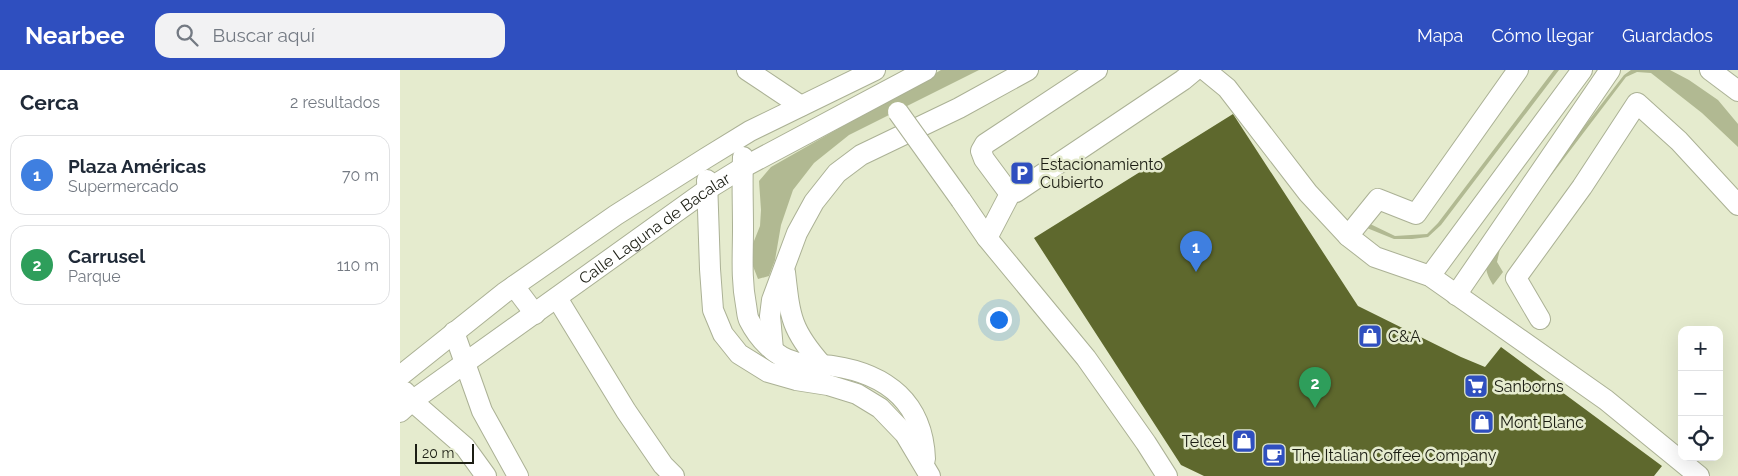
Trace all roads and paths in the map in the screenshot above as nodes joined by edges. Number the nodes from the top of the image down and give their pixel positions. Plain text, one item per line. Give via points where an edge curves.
1 (747, 70) edge
2 (875, 70) edge
3 (926, 70) edge
4 (1028, 70) edge
5 (1097, 70) edge
6 (1205, 70) edge
7 (1518, 70) edge
8 (1582, 70) edge
9 (1610, 70) edge
10 (1710, 70) edge
11 (1185, 73) edge
12 (1738, 91) edge
13 (885, 92) junction
14 (801, 106) junction
15 (743, 135) junction
16 (706, 158) junction
17 (742, 168) junction
18 (708, 189) junction
19 (1011, 192) junction
20 (1738, 204) edge
21 (1348, 236) junction
22 (584, 238) junction
23 (987, 238) junction
24 (606, 263) junction
25 (785, 268) junction
26 (1430, 276) junction
27 (514, 286) junction
28 (744, 293) junction
29 (1456, 295) junction
30 (557, 298) junction
31 (772, 300) junction
32 (535, 314) junction
33 (1540, 319) dead end
34 (454, 332) junction
35 (772, 350) junction
36 (464, 364) junction
37 (822, 365) junction
38 (400, 376) edge
39 (400, 381) edge
40 (406, 406) edge
41 (912, 428) junction
42 (928, 472) edge
43 (486, 476) edge
44 (518, 476) edge
45 (674, 476) edge
46 (1167, 476) edge
47 (1698, 476) edge

1 - 14 street
2 - 14 street, Calle Laguna de Bacalar
3 - 13 street, Calle Laguna de Bacalar
4 - 25 street via 960,108 861,155 837,173 814,202 797,233
5 - 19 street via 984,144 981,151 984,159
6 - 21 street via 1227,88 1308,193
7 - 21 street via 1416,214 1378,199
8 - 26 street
9 - 29 street
10 - 12 street
11 - 19 street via 1016,192
13 - 17 street, Calle Laguna de Bacalar
13 - 23 street, bridge
14 - 15 street, Calle Laguna de Bacalar
15 - 16 street, Calle Laguna de Bacalar
15 - 17 street
16 - 18 street
16 - 22 street, Calle Laguna de Bacalar
17 - 18 street, Calle Laguna de Bacalar
17 - 28 street
18 - 24 street, Calle Laguna de Bacalar
18 - 41 street via 713,310 723,334 739,354 768,372 857,394
19 - 23 street
20 - 33 street via 1679,141 1637,103 1516,278
21 - 26 street via 1375,257
22 - 24 street
22 - 27 street, Calle Laguna de Bacalar
23 - 46 street via 1086,358
24 - 30 street, Calle Laguna de Bacalar
25 - 31 street
25 - 37 street via 788,307 795,328
26 - 29 street
27 - 32 street
27 - 34 street, Calle Laguna de Bacalar
28 - 31 street via 752,299
28 - 35 street via 748,318
29 - 47 street via 1606,400
30 - 32 street, Calle Laguna de Bacalar
30 - 45 street via 626,412
31 - 35 street
32 - 36 street, Calle Laguna de Bacalar
34 - 36 street
34 - 38 street, Calle Laguna de Bacalar
35 - 37 street via 796,362
36 - 40 street, Calle Laguna de Bacalar
36 - 44 street via 482,412
37 - 41 street via 882,381 904,399
39 - 40 street
40 - 43 street via 464,447
41 - 42 street

